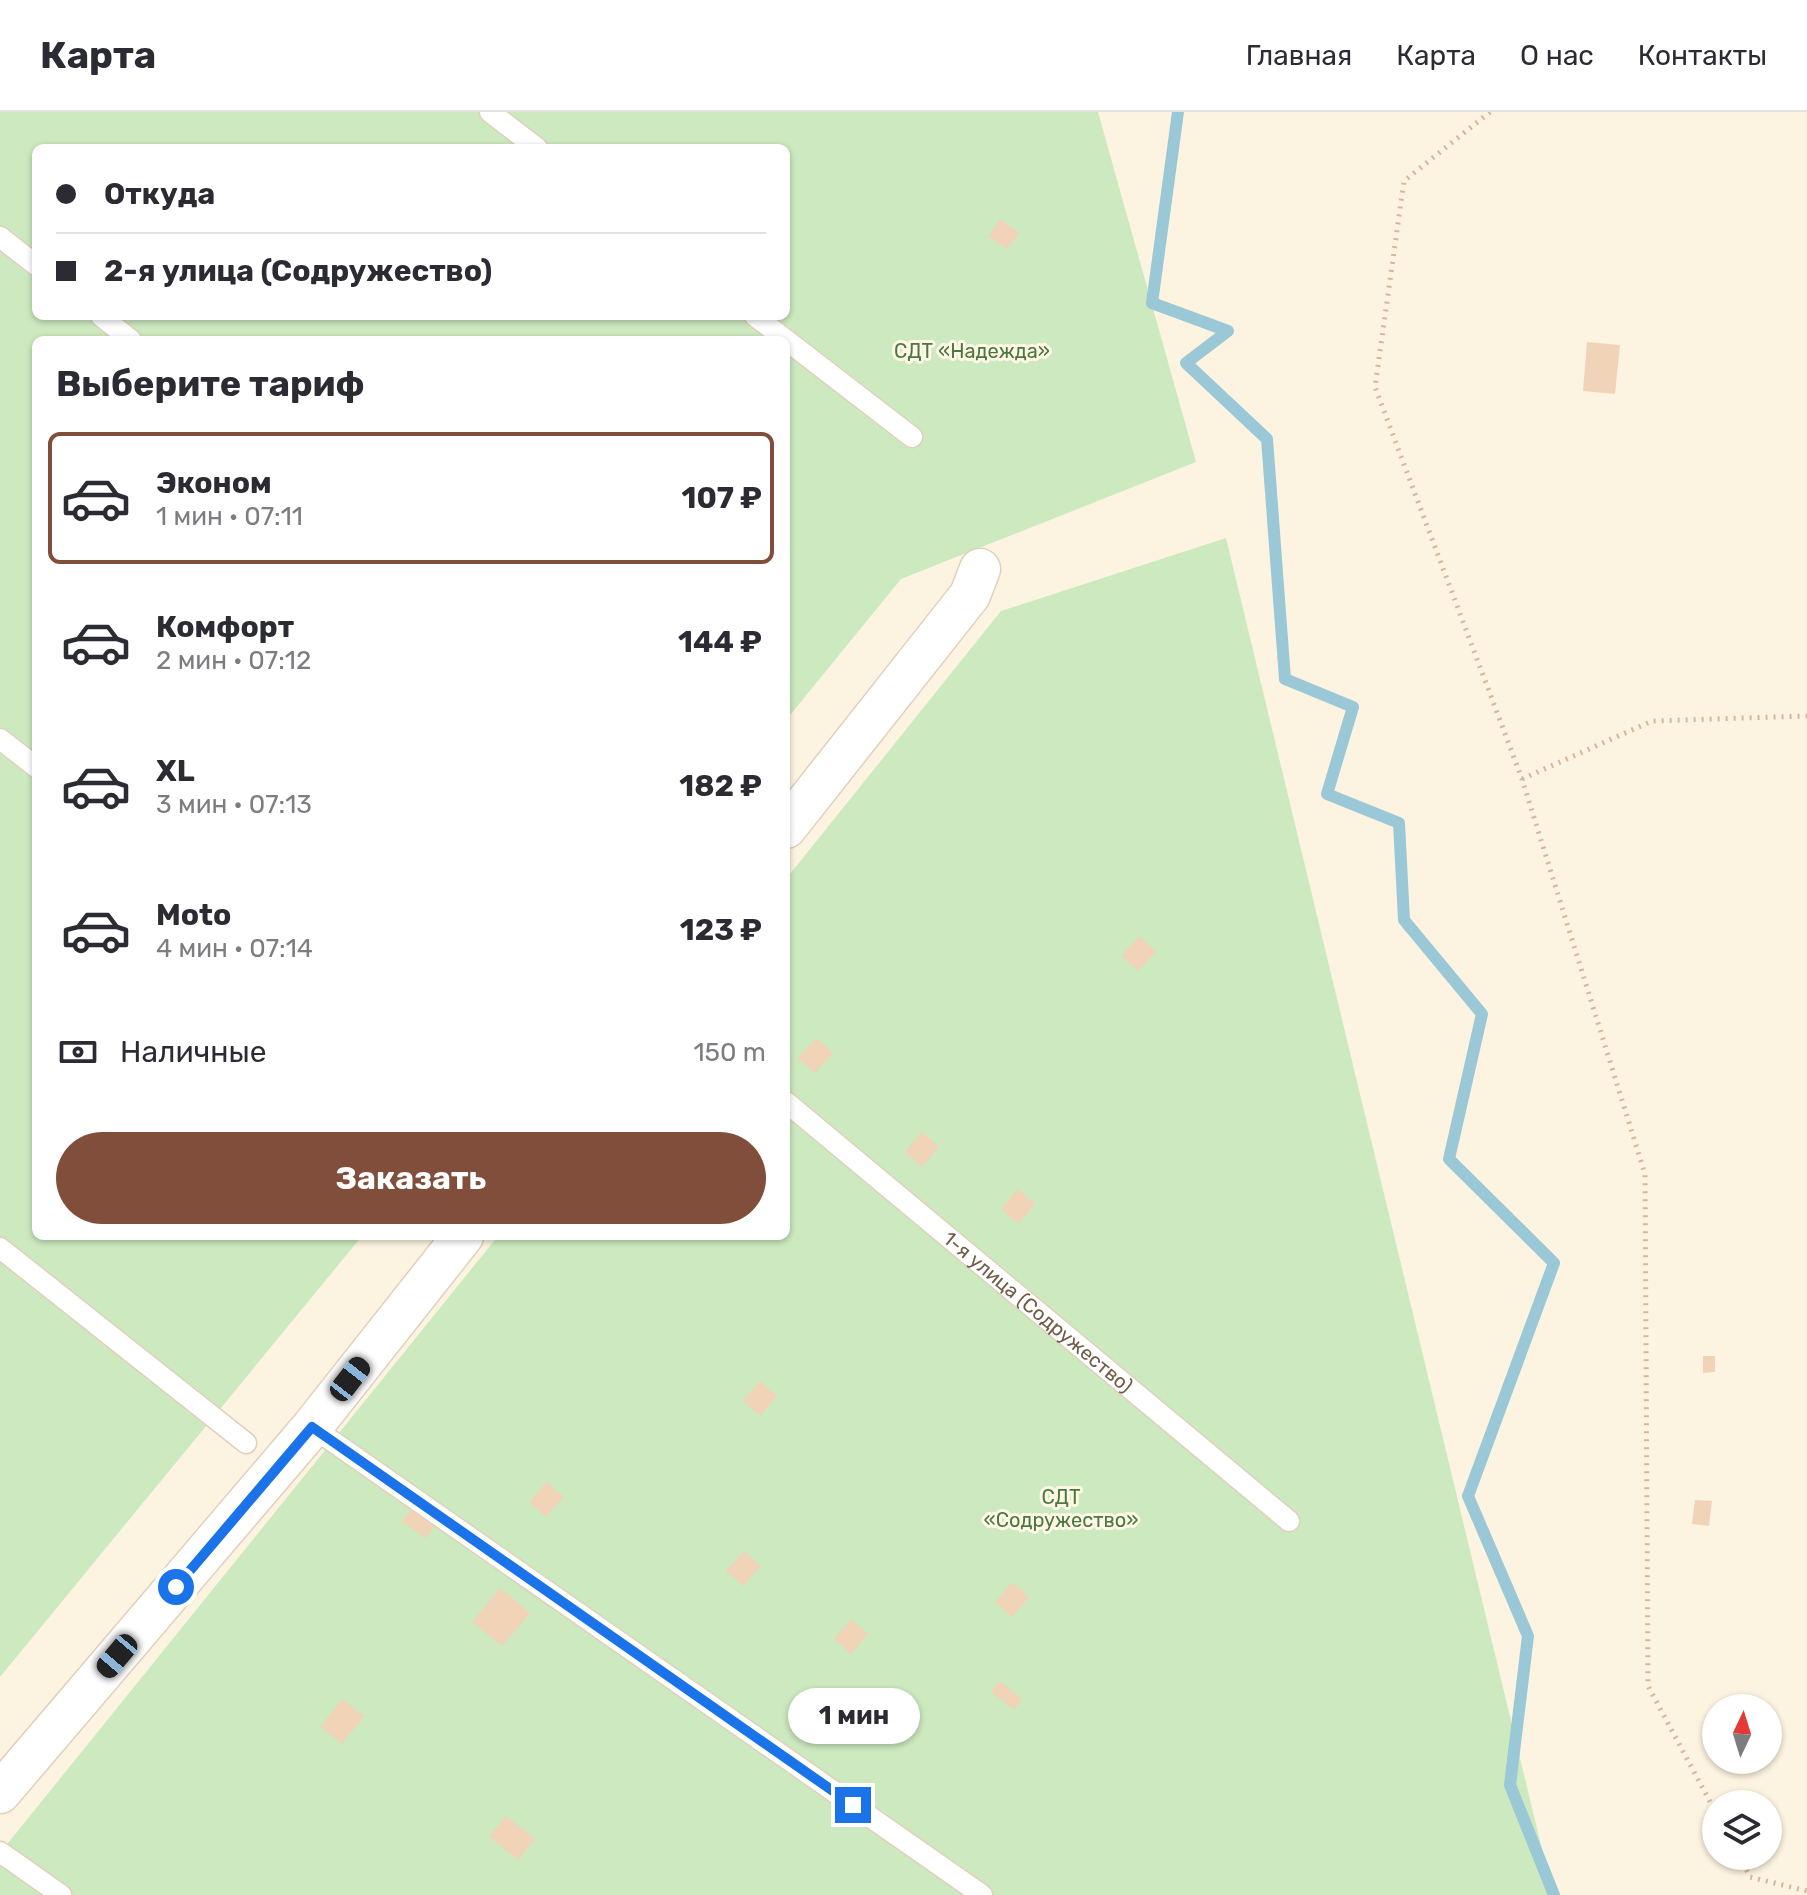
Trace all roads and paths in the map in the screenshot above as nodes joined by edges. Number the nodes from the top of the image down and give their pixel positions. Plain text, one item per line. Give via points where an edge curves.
1 (490, 112) edge
2 (1490, 112) edge
3 (532, 144) edge
4 (0, 237) edge
5 (32, 262) edge
6 (106, 320) edge
7 (760, 320) edge
8 (126, 336) edge
9 (781, 336) edge
10 (790, 343) edge
11 (912, 437) dead end
12 (980, 569) dead end
13 (1807, 716) edge
14 (0, 739) edge
15 (32, 764) edge
16 (1522, 779) junction
17 (790, 823) edge
18 (790, 1105) edge
19 (460, 1240) edge
20 (0, 1248) edge
21 (312, 1427) junction
22 (246, 1443) dead end
23 (1289, 1521) dead end
24 (1704, 1790) edge
25 (0, 1793) edge
26 (0, 1852) edge
27 (1746, 1870) edge
28 (1807, 1891) edge
29 (61, 1895) edge
30 (982, 1895) edge

1 - 3 lane
2 - 16 path via 1404,181 1375,387
4 - 5 lane
6 - 8 lane
7 - 9 lane
10 - 11 lane
12 - 17 street via 970,595
13 - 16 path via 1652,721
14 - 15 lane
16 - 24 path via 1645,1174 1648,1686
18 - 23 lane, 1-я улица (Содружество)
19 - 21 street
20 - 22 lane
21 - 25 street
21 - 30 lane
26 - 29 lane
27 - 28 path via 1750,1877

